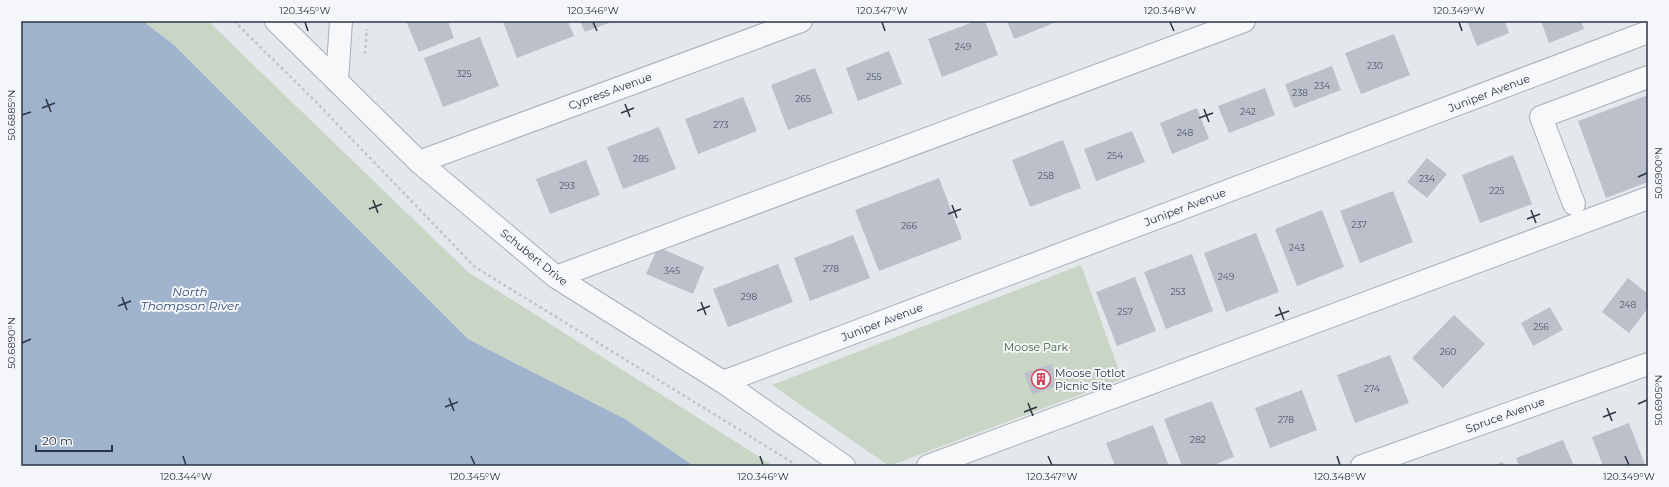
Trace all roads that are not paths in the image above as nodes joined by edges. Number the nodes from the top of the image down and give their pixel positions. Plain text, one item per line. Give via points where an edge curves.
1 (276, 21) edge
2 (341, 21) edge
3 (801, 21) edge
4 (1244, 21) edge
5 (1648, 32) edge
6 (1648, 77) edge
7 (337, 81) junction
8 (419, 162) junction
9 (1648, 198) edge
10 (1574, 204) dead end
11 (556, 277) junction
12 (1648, 364) edge
13 (723, 382) junction
14 (844, 466) edge
15 (928, 466) edge
16 (1362, 466) edge

1 - 7 street, Schubert Drive
2 - 7 street
3 - 8 street, Cypress Avenue
4 - 11 street
5 - 13 street, Juniper Avenue
6 - 10 street via 1541,118
7 - 8 street, Schubert Drive
8 - 11 street, Schubert Drive
9 - 15 street
11 - 13 street, Schubert Drive
12 - 16 street, Spruce Avenue
13 - 14 street, Schubert Drive

